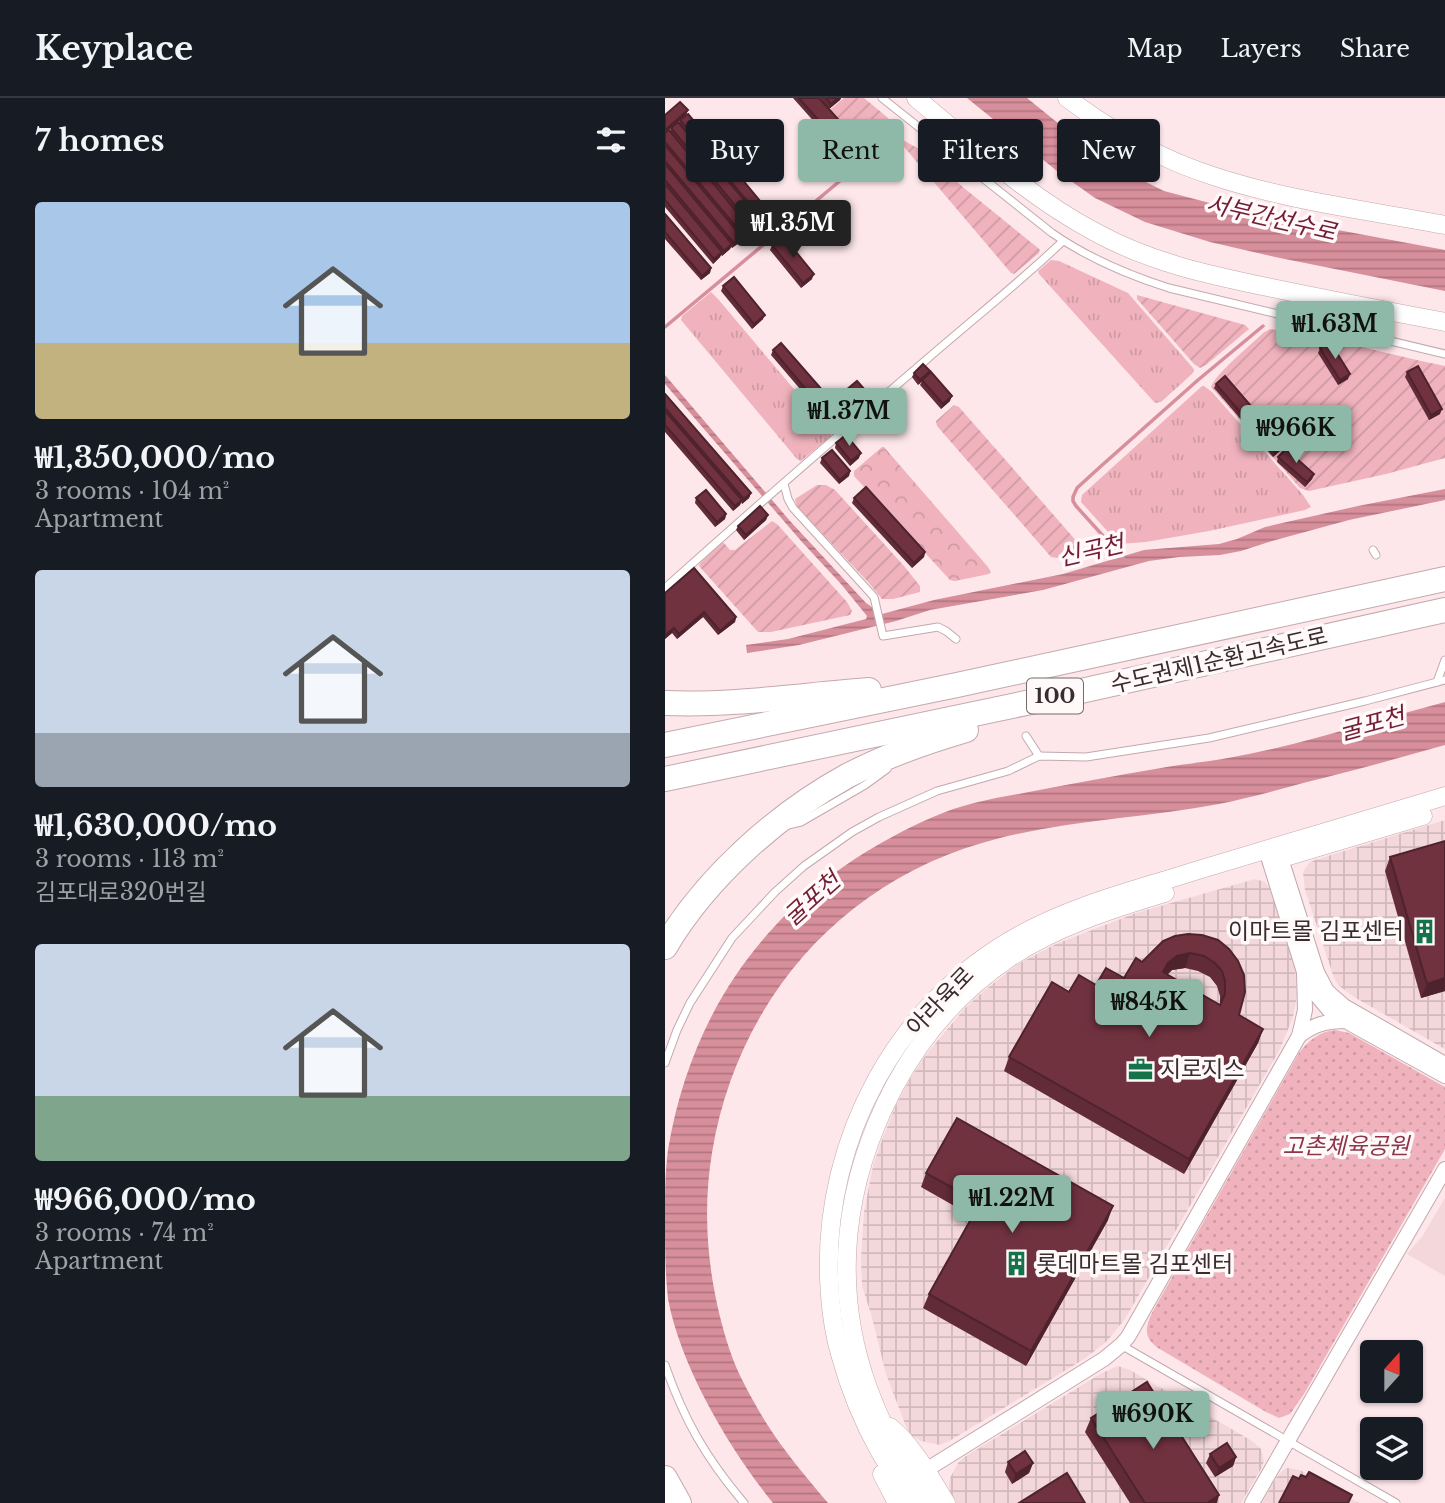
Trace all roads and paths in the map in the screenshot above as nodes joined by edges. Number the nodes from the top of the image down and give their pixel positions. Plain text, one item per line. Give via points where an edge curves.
1 (882, 98) edge
2 (916, 98) edge
3 (1067, 98) edge
4 (1445, 225) edge
5 (1063, 241) junction
6 (1445, 322) edge
7 (1445, 354) edge
8 (784, 484) junction
9 (1445, 579) edge
10 (665, 588) edge
11 (1445, 610) edge
12 (956, 639) dead end
13 (1444, 657) edge
14 (1441, 681) edge
15 (957, 685) junction
16 (1045, 699) junction
17 (665, 702) edge
18 (1026, 736) dead end
19 (665, 746) edge
20 (1039, 757) junction
21 (665, 779) edge
22 (1445, 796) edge
23 (1445, 809) edge
24 (1273, 854) junction
25 (665, 947) edge
26 (1304, 972) junction
27 (1346, 1021) junction
28 (1299, 1037) junction
29 (665, 1063) edge
30 (1445, 1064) edge
31 (1445, 1076) edge
32 (1445, 1169) edge
33 (1121, 1345) junction
34 (665, 1364) edge
35 (875, 1424) junction
36 (1288, 1442) junction
37 (926, 1471) junction
38 (665, 1478) edge
39 (679, 1503) edge
40 (744, 1503) edge
41 (897, 1503) edge
42 (913, 1503) edge
43 (931, 1503) edge
44 (946, 1503) edge
45 (1252, 1503) edge
46 (1396, 1503) edge

1 - 5 lane
2 - 6 street via 1041,199 1135,251 1192,270
3 - 4 street via 1114,131 1212,176 1297,199
5 - 7 lane via 1145,281
5 - 8 lane
8 - 10 lane
8 - 12 lane via 793,508 871,592 883,636 939,627
9 - 15 highway, 수도권제1순환고속도로 / 100
11 - 16 highway, 수도권제1순환고속도로 / 100
13 - 14 lane
14 - 20 lane via 1209,738 1086,757
15 - 17 highway via 729,703
15 - 19 highway, 수도권제1순환고속도로 / 100
16 - 21 highway, 수도권제1순환고속도로 / 100
16 - 25 highway via 980,726 921,743 847,776 807,801 734,861
18 - 20 lane
20 - 29 lane via 923,796 861,826 817,855 762,905 725,947 683,1017
22 - 24 street, 아라육로
23 - 24 street, 아라육로
24 - 26 street
24 - 30 street via 1327,991 1344,1006
24 - 35 street, 아라육로 via 1114,897 1019,935 959,977 902,1038 856,1121 831,1227 830,1288 839,1353
26 - 27 street via 1321,1001
26 - 28 street via 1305,1010
27 - 28 street via 1322,1023
27 - 31 street
28 - 33 street
32 - 36 street
33 - 36 lane
33 - 37 street
34 - 40 lane via 698,1440
35 - 37 street via 903,1439
35 - 41 street via 871,1453
35 - 42 street, 아라육로 via 880,1453
35 - 43 street, 아라육로
36 - 45 street
36 - 46 lane
37 - 44 street
38 - 39 highway

